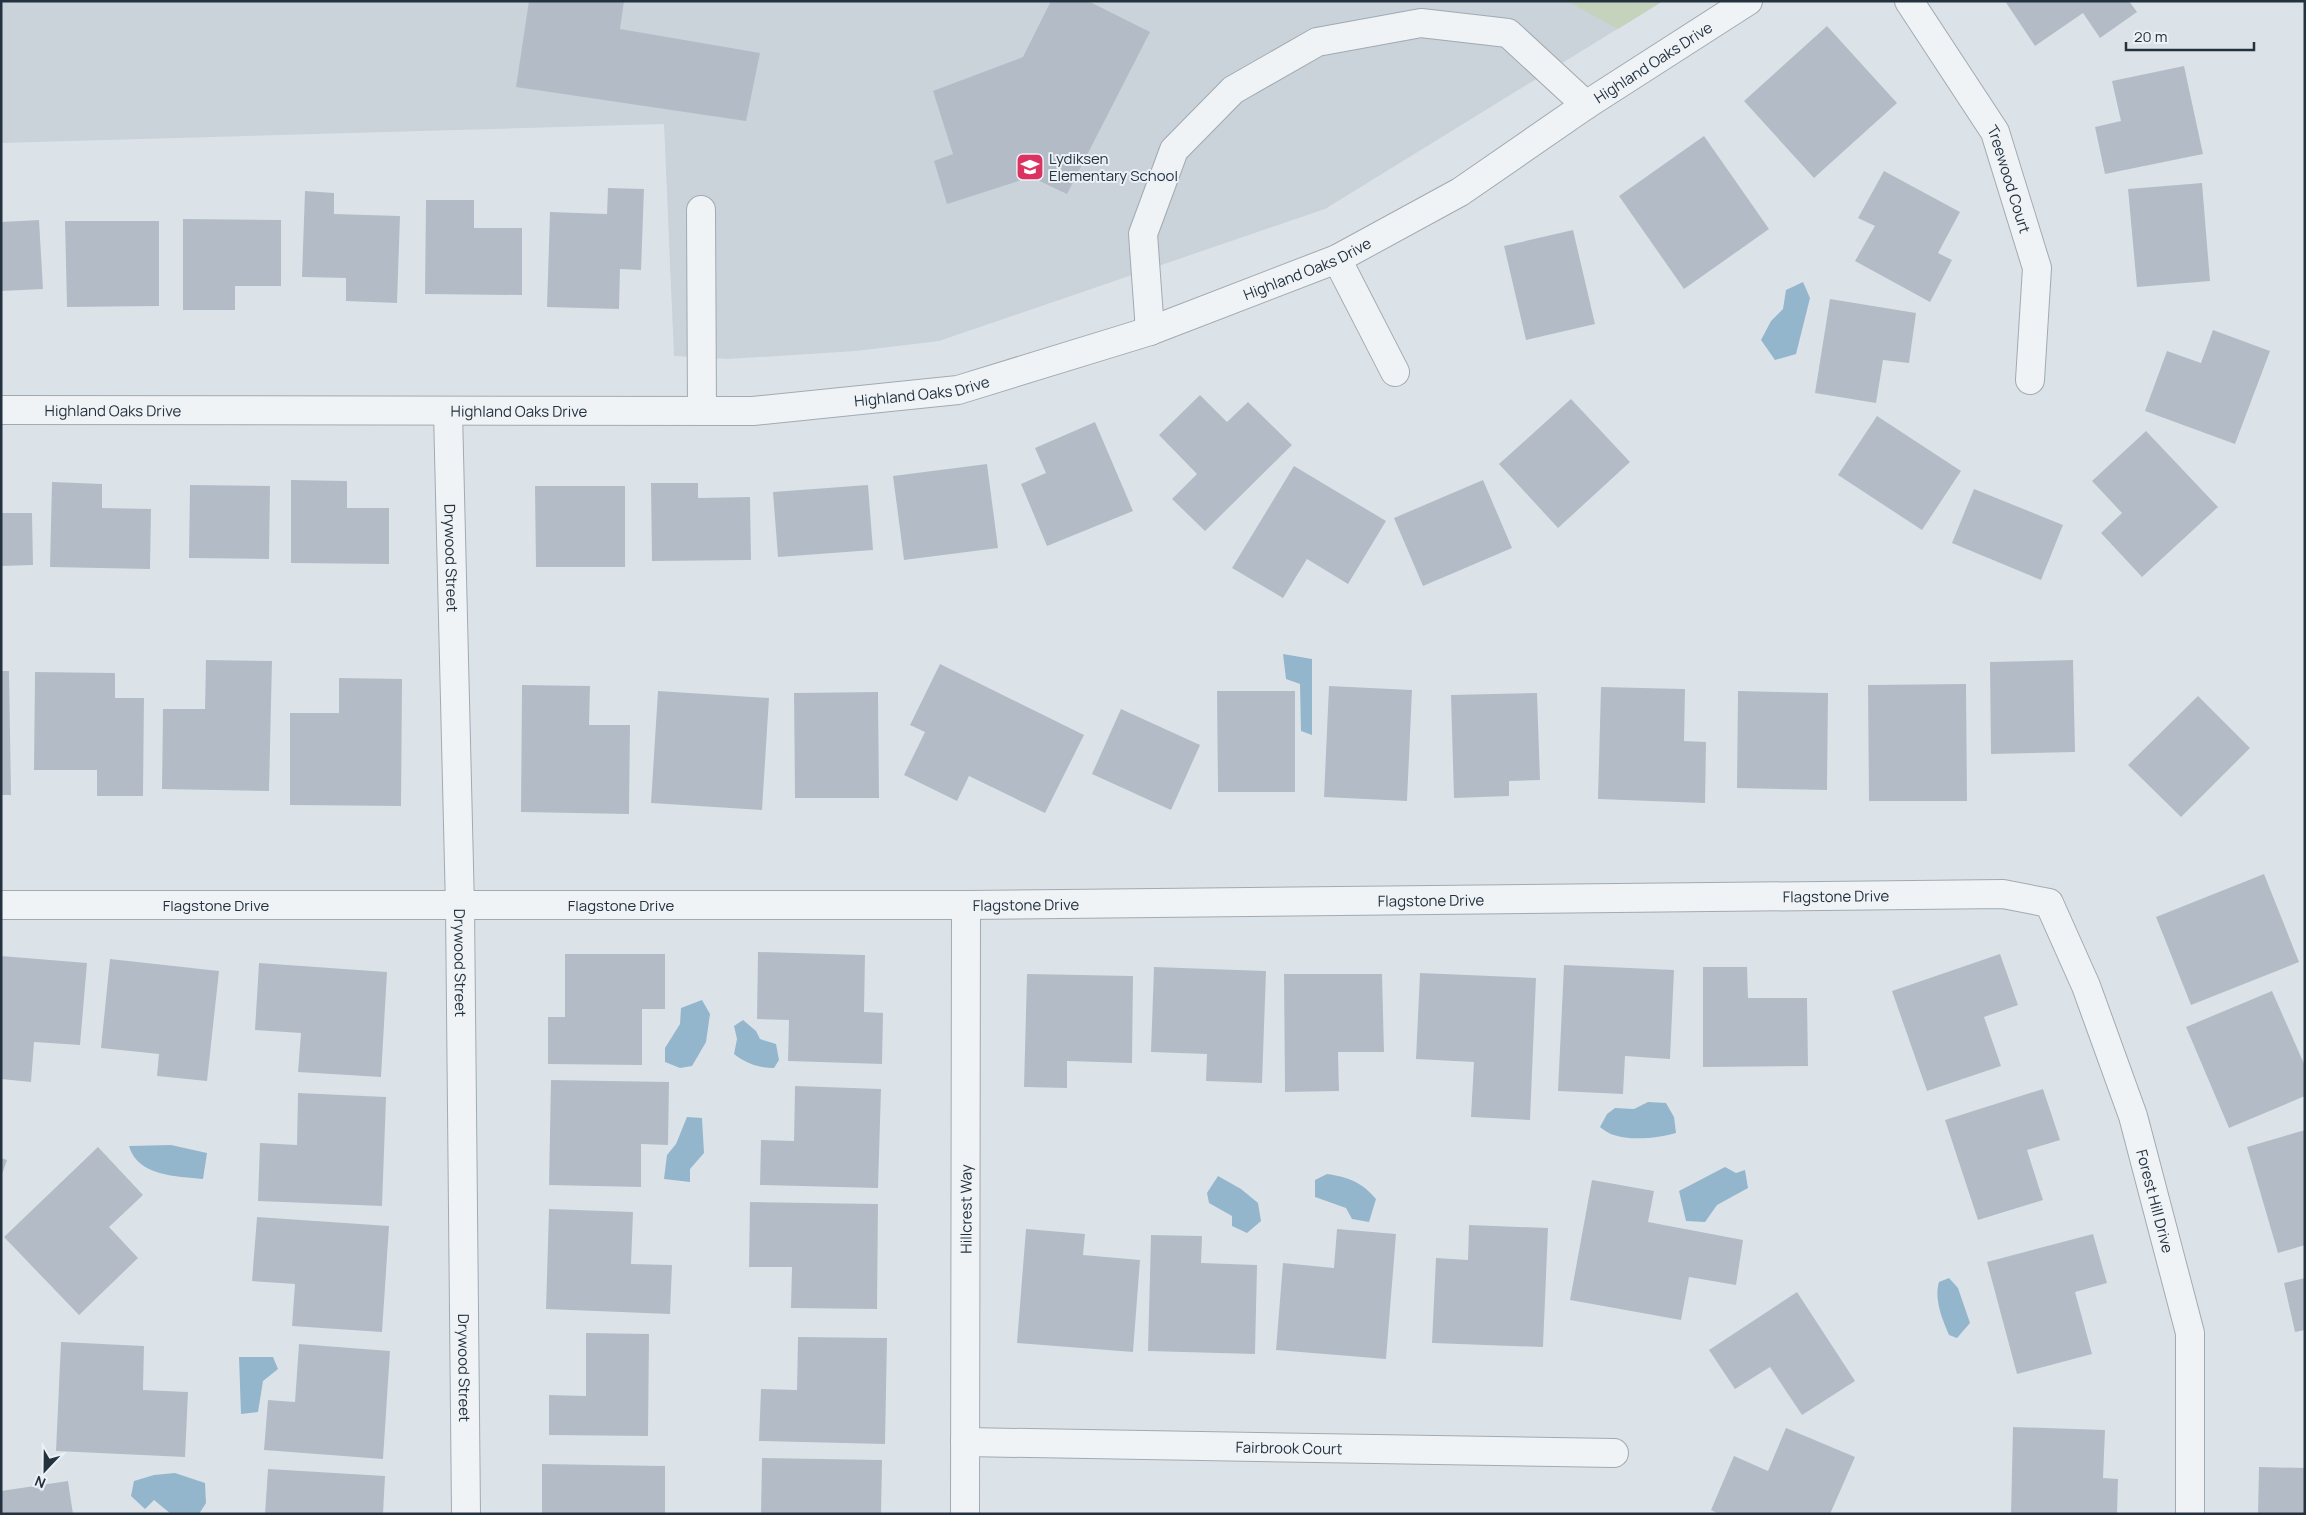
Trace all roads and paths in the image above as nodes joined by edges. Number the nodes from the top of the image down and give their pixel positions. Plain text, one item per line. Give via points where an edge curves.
1 (1748, 1) edge
2 (1909, 1) edge
3 (1586, 104) junction
4 (701, 210) dead end
5 (1337, 259) junction
6 (1150, 331) junction
7 (1395, 372) dead end
8 (2030, 380) dead end
9 (1, 410) edge
10 (702, 410) junction
11 (448, 412) junction
12 (2049, 903) joint
13 (1, 905) edge
14 (966, 905) junction
15 (460, 907) junction
16 (965, 1442) junction
17 (1614, 1453) dead end
18 (466, 1514) edge
19 (966, 1514) edge
20 (2190, 1514) edge

1 - 3 street, Highland Oaks Drive
2 - 8 street, Treewood Court via 1997,141 2037,268
3 - 5 street, Highland Oaks Drive via 1460,192
3 - 6 street via 1508,33 1422,23 1318,42 1233,90 1174,150 1144,234
4 - 10 street
5 - 6 street, Highland Oaks Drive
5 - 7 street
6 - 10 street, Highland Oaks Drive via 958,390 753,410
9 - 11 street, Highland Oaks Drive
10 - 11 street, Highland Oaks Drive
11 - 15 street, Drywood Street
12 - 14 street, Flagstone Drive via 2003,894
12 - 20 street, Forest Hill Drive via 2086,986 2133,1116 2190,1333
13 - 15 street, Flagstone Drive
14 - 15 street, Flagstone Drive
14 - 16 street, Hillcrest Way
15 - 18 street, Drywood Street
16 - 17 street, Fairbrook Court
16 - 19 street, Hillcrest Way

